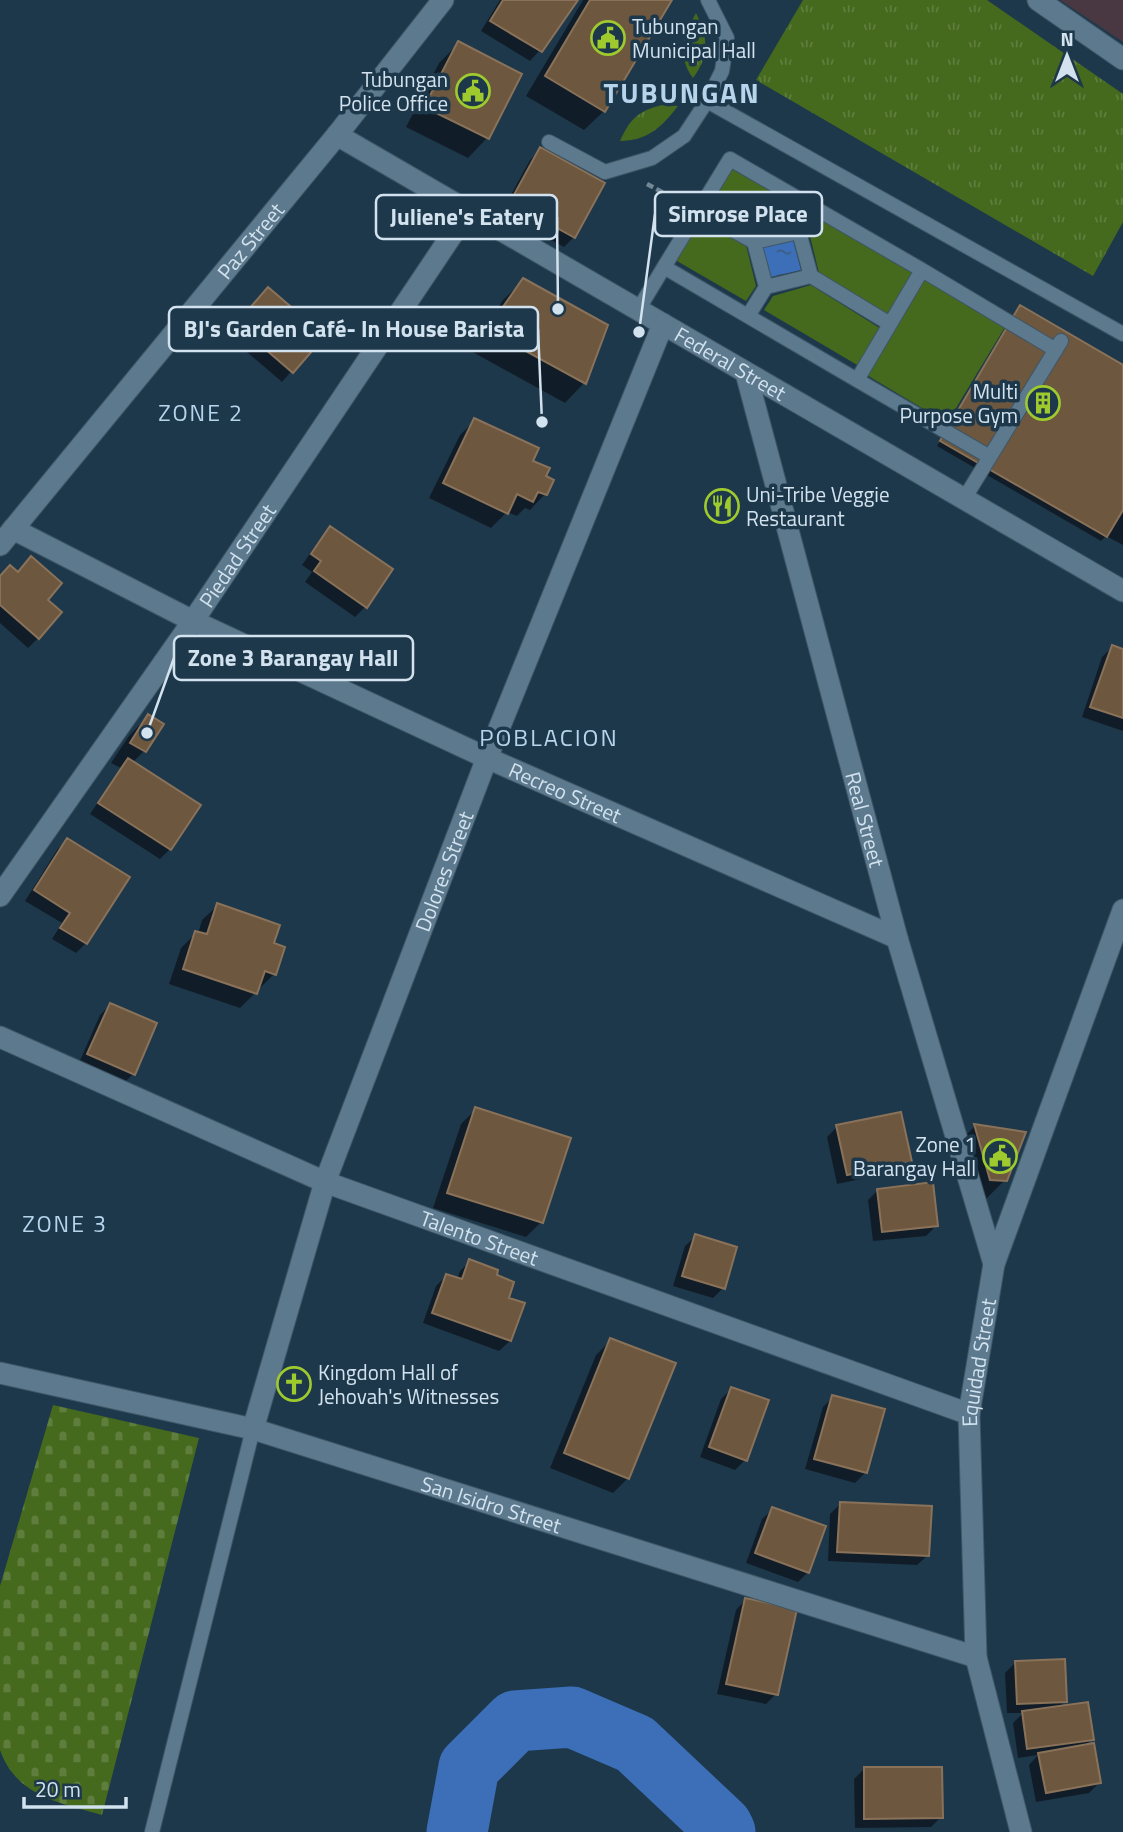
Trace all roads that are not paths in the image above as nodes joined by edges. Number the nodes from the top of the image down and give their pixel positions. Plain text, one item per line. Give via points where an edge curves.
1 (443, 0) edge
2 (708, 0) edge
3 (1038, 0) edge
4 (1123, 59) edge
5 (707, 101) junction
6 (337, 135) junction
7 (549, 142) dead end
8 (814, 208) junction
9 (468, 211) junction
10 (698, 211) junction
11 (799, 232) junction
12 (754, 242) junction
13 (664, 267) junction
14 (922, 270) junction
15 (811, 276) junction
16 (766, 287) junction
17 (638, 310) junction
18 (748, 316) junction
19 (663, 324) junction
20 (890, 324) junction
21 (1123, 334) edge
22 (746, 373) junction
23 (857, 380) junction
24 (990, 457) junction
25 (964, 499) junction
26 (7, 537) edge
27 (1123, 591) edge
28 (193, 621) junction
29 (486, 758) junction
30 (0, 897) edge
31 (1123, 910) edge
32 (897, 938) junction
33 (0, 1037) edge
34 (325, 1182) junction
35 (994, 1264) junction
36 (0, 1373) edge
37 (969, 1414) junction
38 (253, 1429) junction
39 (976, 1657) junction
40 (152, 1832) edge
41 (1021, 1832) edge

1 - 6 street, Paz Street
2 - 5 lane via 727,38 722,71
3 - 4 street
5 - 7 lane via 684,136 652,158 605,172
5 - 21 lane
6 - 9 street, Federal Street
6 - 26 street, Paz Street
8 - 10 lane via 730,159
8 - 11 lane
8 - 14 lane
9 - 17 street, Federal Street
9 - 28 street, Piedad Street
10 - 12 lane
10 - 13 lane
11 - 12 lane
11 - 15 lane
12 - 16 lane
13 - 17 lane
13 - 18 lane
14 - 20 lane
14 - 24 lane via 1058,345
15 - 16 lane
15 - 20 lane
16 - 18 lane
17 - 19 street, Federal Street
18 - 23 lane
19 - 22 street, Federal Street
19 - 29 street, Dolores Street
20 - 23 lane
22 - 25 street, Federal Street
22 - 32 street, Real Street
23 - 24 lane
24 - 25 lane
25 - 27 street, Federal Street
26 - 28 street, Recreo Street
28 - 29 street, Recreo Street
28 - 30 street, Piedad Street
29 - 32 street, Recreo Street
29 - 34 street, Dolores Street
31 - 35 street, Equidad Street
32 - 35 street, Real Street
33 - 34 street, Talento Street
34 - 37 street, Talento Street
34 - 38 street, Dolores Street
35 - 37 street, Equidad Street
36 - 38 street, San Isidro Street
37 - 39 street, Equidad Street
38 - 39 street, San Isidro Street
38 - 40 lane
39 - 41 street, Equidad Street

